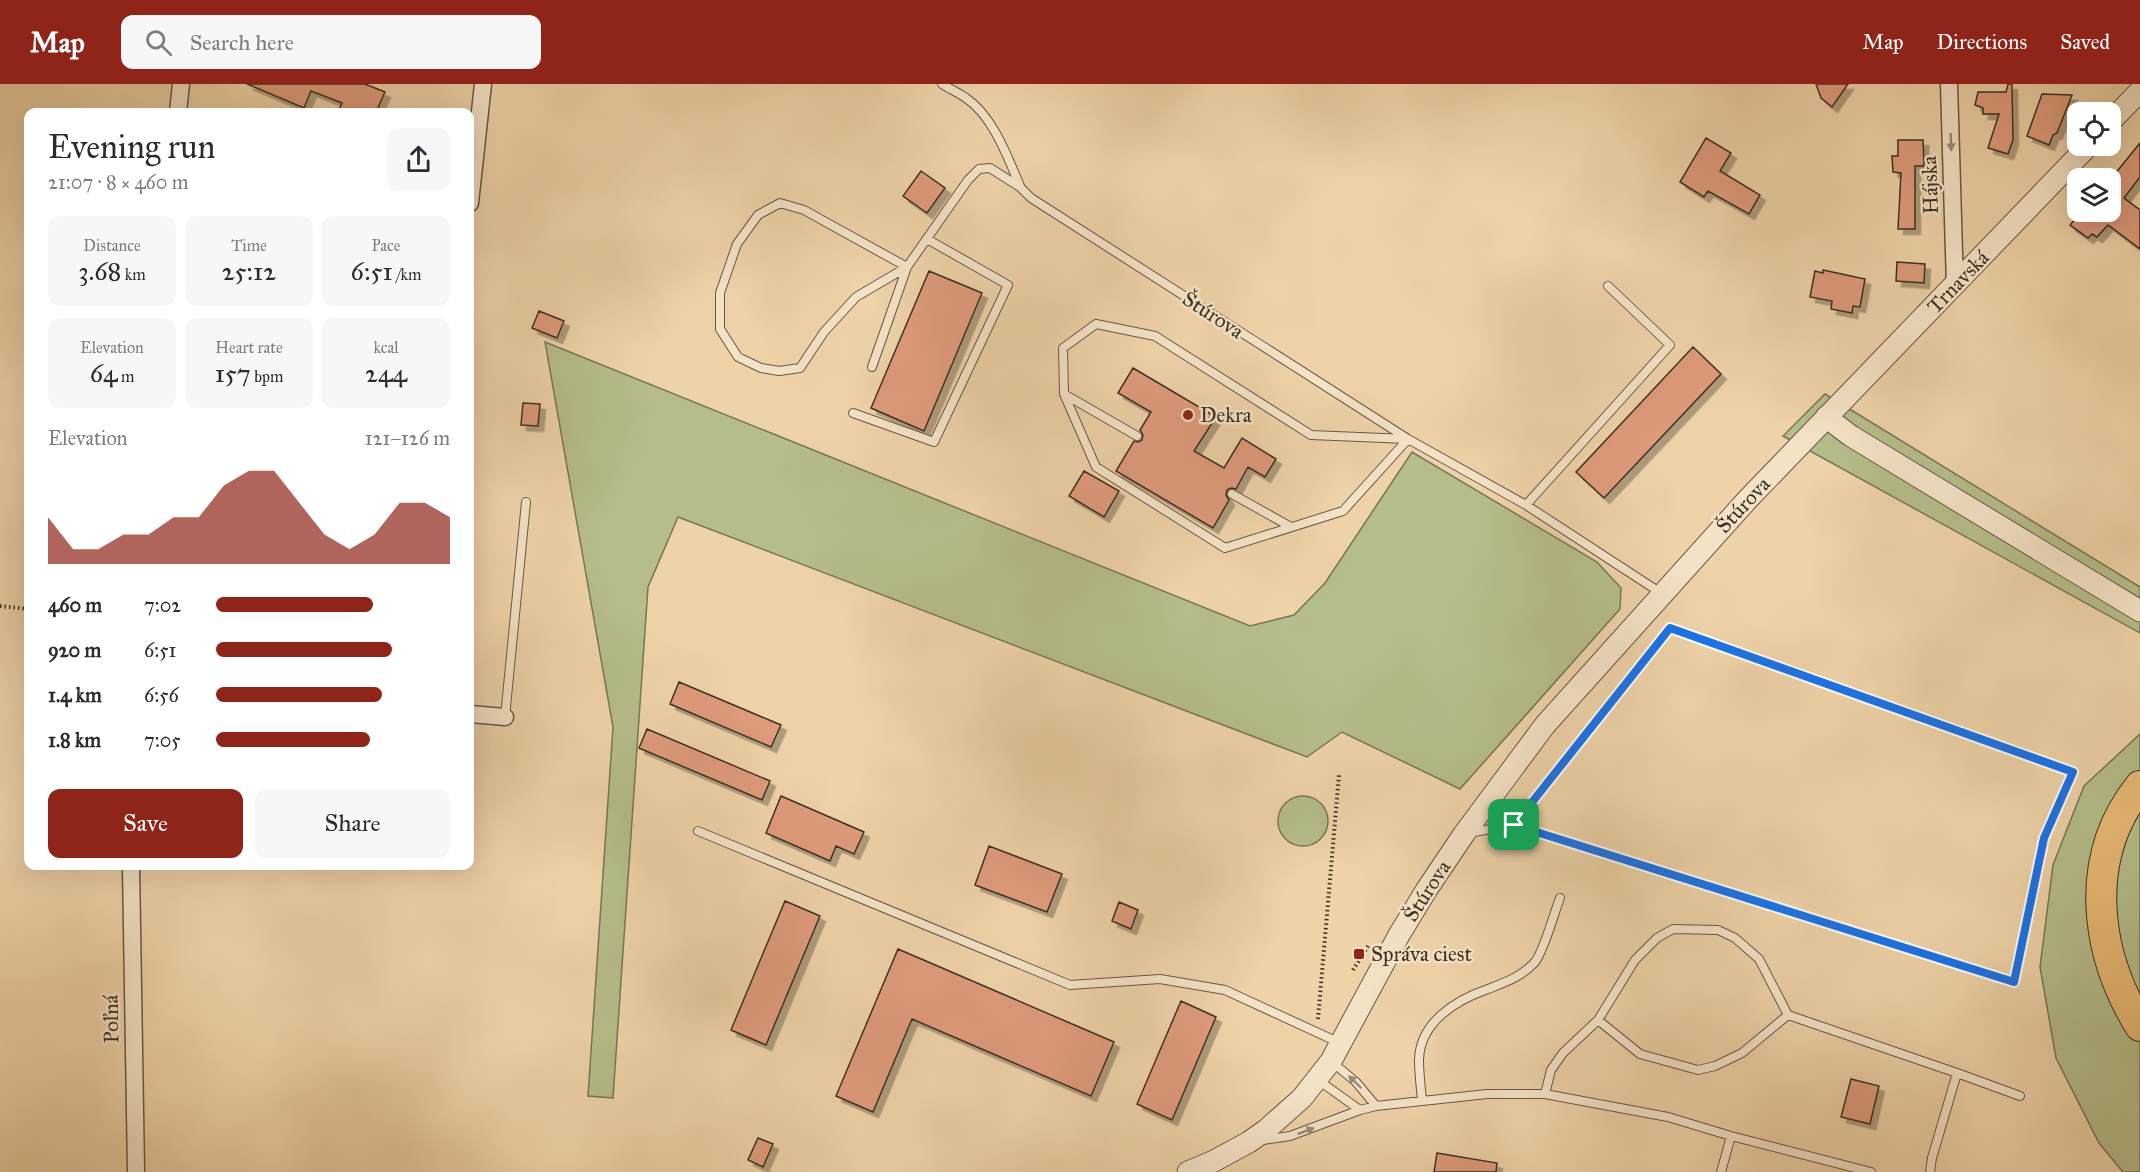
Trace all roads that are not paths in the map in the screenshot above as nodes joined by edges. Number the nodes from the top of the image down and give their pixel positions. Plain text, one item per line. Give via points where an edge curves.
1 (181, 84) edge
2 (483, 84) edge
3 (942, 84) edge
4 (1949, 84) edge
5 (2140, 90) edge
6 (178, 108) edge
7 (2121, 110) edge
8 (2078, 156) edge
9 (474, 166) edge
10 (1020, 187) junction
11 (927, 239) junction
12 (907, 267) junction
13 (1608, 285) dead end
14 (1955, 286) junction
15 (872, 367) dead end
16 (1064, 394) junction
17 (853, 413) dead end
18 (1826, 417) junction
19 (1137, 436) dead end
20 (1407, 439) junction
21 (1233, 494) dead end
22 (526, 502) dead end
23 (1526, 505) junction
24 (1291, 527) junction
25 (1661, 593) junction
26 (2140, 611) edge
27 (474, 714) edge
28 (505, 717) joint
29 (2140, 786) edge
30 (2140, 809) edge
31 (1514, 825) junction
32 (698, 831) dead end
33 (1464, 834) junction
34 (131, 870) edge
35 (1560, 898) dead end
36 (2140, 989) edge
37 (1788, 1016) junction
38 (1598, 1020) junction
39 (2140, 1026) edge
40 (1336, 1052) junction
41 (1957, 1073) junction
42 (1318, 1080) junction
43 (1545, 1095) junction
44 (2020, 1096) dead end
45 (1422, 1101) junction
46 (1376, 1106) junction
47 (1360, 1110) junction
48 (1731, 1136) junction
49 (1249, 1142) junction
50 (136, 1172) edge
51 (1188, 1172) edge
52 (1721, 1172) edge
53 (1871, 1172) edge
54 (1930, 1172) edge

1 - 6 street
2 - 9 street
3 - 10 lane via 968,99 988,121
4 -> 14 street, Hájska
5 - 7 street
8 - 14 street, Trnavská
10 - 11 lane, Štúrova via 990,168 979,169
10 - 20 lane, Štúrova via 1031,198
11 - 12 lane, Štúrova
11 - 17 lane via 1008,285 934,442
12 - 12 lane via 856,297 824,332 800,368 761,368 738,357 720,329 720,293 737,244 758,215 780,204 804,210
12 - 15 lane
13 - 23 lane via 1670,345
14 - 18 street, Trnavská
16 - 19 lane
16 - 20 lane, Štúrova via 1063,348 1096,324 1155,336 1311,435
16 - 24 lane via 1096,467 1225,548
18 - 25 street, Štúrova
18 - 26 street via 1851,436
20 - 23 lane, Štúrova
20 - 24 lane via 1343,511
21 - 24 lane
22 - 28 lane
23 - 25 lane, Štúrova
25 - 33 street, Štúrova via 1545,725
27 - 28 street
29 - 39 highway via 2115,826 2102,879 2101,904 2111,965
30 - 36 highway via 2128,828 2116,884 2116,917 2122,947
31 - 31 lane via 1670,628 2073,772 2044,838 2014,982
31 - 33 lane
32 - 40 lane via 1070,985 1160,979 1225,990 1317,1032
33 - 40 street, Štúrova via 1399,935
34 - 50 street, Poľná
35 - 45 lane via 1537,960 1509,982 1455,1003 1430,1028 1419,1059
37 - 38 lane via 1743,1053 1698,1070 1640,1054
37 - 38 lane via 1759,959 1735,938 1718,930 1673,929 1657,938 1635,960
37 - 41 lane
38 - 43 lane via 1563,1053 1551,1070
40 - 42 street, Štúrova
46 -> 40 lane
41 - 44 lane
41 - 54 lane
42 - 47 lane
42 - 49 street, Štúrova via 1284,1115
43 - 45 lane via 1487,1094
43 - 48 lane via 1668,1117
45 - 46 lane
46 - 47 lane
49 -> 47 lane via 1290,1136
48 - 52 lane
48 - 53 lane
49 - 51 street, Štúrova

